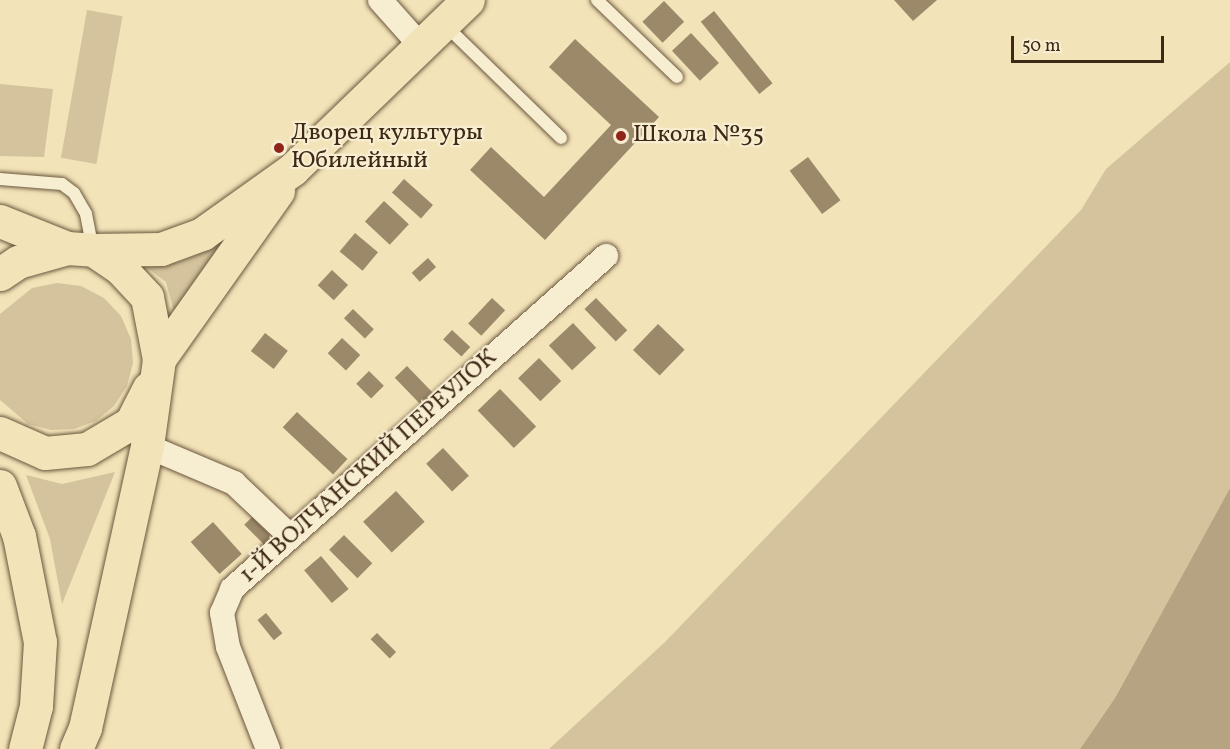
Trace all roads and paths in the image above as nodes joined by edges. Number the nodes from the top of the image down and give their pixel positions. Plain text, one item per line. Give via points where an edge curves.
1 (380, 0) edge
2 (468, 0) edge
3 (597, 0) edge
4 (433, 35) junction
5 (677, 77) dead end
6 (561, 138) dead end
7 (293, 169) junction
8 (0, 179) edge
9 (0, 221) edge
10 (80, 249) junction
11 (606, 256) dead end
12 (0, 274) edge
13 (157, 367) junction
14 (0, 433) edge
15 (147, 446) junction
16 (87, 449) junction
17 (0, 486) edge
18 (290, 536) junction
19 (81, 739) edge
20 (25, 749) edge
21 (268, 749) edge

1 - 4 street
2 - 4 main road
3 - 5 lane
4 - 6 lane
4 - 7 main road
7 - 10 main road via 202,234 161,249
7 - 13 main road
8 - 10 lane via 62,184 75,193 86,213
9 - 10 main road
10 - 12 main road via 18,262
10 - 13 main road via 120,267 147,297
11 - 18 street, 1-Й ВОЛЧАНСКИЙ ПЕРЕУЛОК
13 - 15 main road
13 - 16 main road via 131,423
14 - 16 main road via 45,453
15 - 16 main road
15 - 18 street via 234,483
15 - 19 main road
17 - 20 main road via 19,536 40,642 36,706
18 - 21 street, 1-Й ВОЛЧАНСКИЙ ПЕРЕУЛОК via 232,589 222,613 228,647

